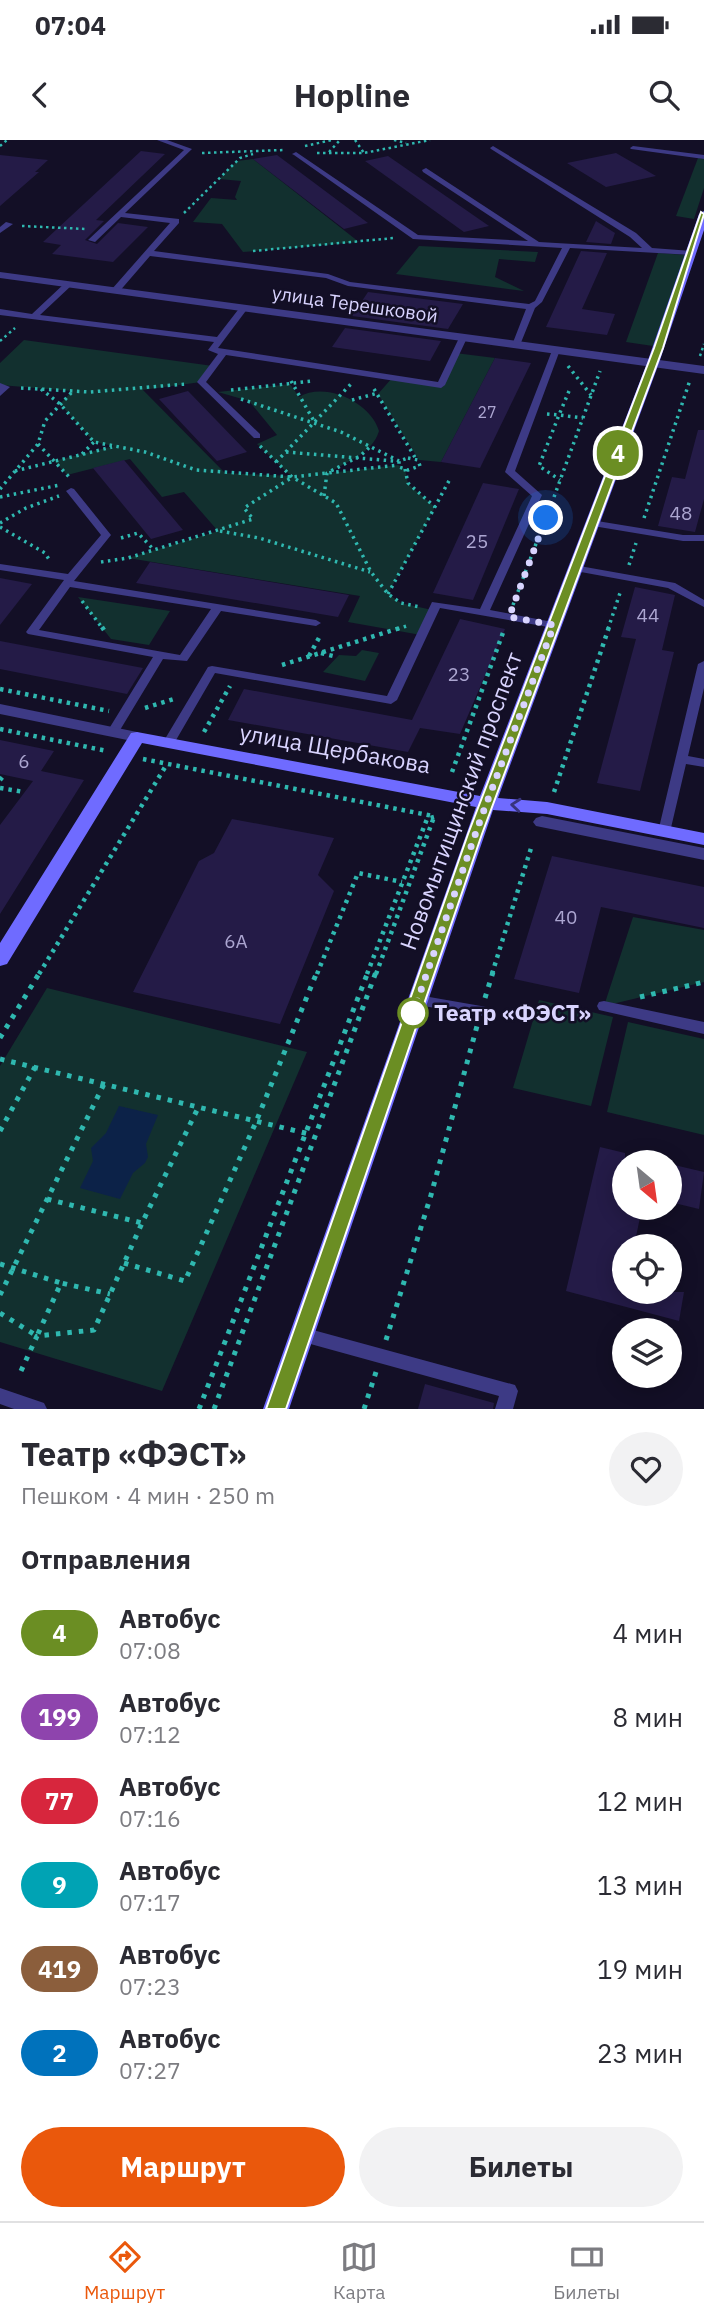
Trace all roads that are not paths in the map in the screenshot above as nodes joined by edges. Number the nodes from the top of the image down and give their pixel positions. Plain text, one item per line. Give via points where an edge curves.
1 (160, 140) edge
2 (493, 148) dead end
3 (633, 148) dead end
4 (296, 154) dead end
5 (704, 157) edge
6 (425, 170) dead end
7 (704, 214) edge
8 (119, 215) junction
9 (92, 240) dead end
10 (537, 244) junction
11 (567, 246) junction
12 (650, 251) junction
13 (148, 253) junction
14 (692, 253) junction
15 (0, 275) edge
16 (68, 285) junction
17 (115, 291) junction
18 (531, 307) junction
19 (244, 308) junction
20 (0, 312) edge
21 (34, 316) junction
22 (463, 338) junction
23 (219, 340) junction
24 (516, 345) junction
25 (556, 350) junction
26 (224, 352) junction
27 (653, 363) junction
28 (704, 370) edge
29 (257, 436) road end
30 (71, 491) road end
31 (591, 523) junction
32 (704, 538) edge
33 (0, 567) edge
34 (575, 568) junction
35 (69, 580) junction
36 (704, 604) edge
37 (218, 607) junction
38 (484, 612) junction
39 (554, 625) junction
40 (319, 628) road end
41 (160, 655) junction
42 (703, 671) edge
43 (0, 709) edge
44 (113, 732) junction
45 (137, 737) junction
46 (168, 744) junction
47 (681, 759) junction
48 (704, 763) edge
49 (486, 803) junction
50 (542, 822) dead end
51 (664, 832) junction
52 (704, 839) edge
53 (704, 854) edge
54 (0, 959) edge
55 (418, 1000) junction
56 (604, 1006) road end
57 (481, 1011) road end
58 (704, 1028) edge
59 (302, 1335) junction
60 (0, 1396) edge
61 (38, 1409) edge
62 (276, 1409) edge
63 (504, 1409) edge

1 - 8 lane via 189,149
2 - 12 lane via 633,234
3 - 5 lane
4 - 10 lane via 416,237
6 - 10 lane
7 - 14 main road, Новомытищинский проспект
8 - 9 lane
8 - 13 lane via 176,221
10 - 11 lane
11 - 12 lane
11 - 18 lane
12 - 14 lane
13 - 17 lane
13 - 18 lane
14 - 27 main road, Новомытищинский проспект
15 - 16 street, улица Терешковой
16 - 17 street, улица Терешковой
16 - 21 lane
17 - 19 street, улица Терешковой
18 - 24 lane
19 - 22 street, улица Терешковой
19 - 23 lane
20 - 21 lane
21 - 23 lane
22 - 24 street, улица Терешковой
22 - 26 lane via 441,384
23 - 26 lane via 212,350
24 - 25 street, улица Терешковой
25 - 27 street, улица Терешковой
25 - 38 lane via 510,472 537,495
26 - 29 lane via 201,382
27 - 28 street, улица Терешковой
27 - 31 main road, Новомытищинский проспект
30 - 35 lane via 106,535
31 - 32 lane
31 - 34 main road, Новомытищинский проспект
33 - 35 lane
34 - 36 lane via 671,585
34 - 39 main road, Новомытищинский проспект
35 - 37 lane
35 - 41 lane via 32,632
37 - 40 lane
37 - 41 lane via 183,659
38 - 39 lane
38 - 46 lane via 436,604 391,700 212,669
39 - 49 main road, Новомытищинский проспект
41 - 44 lane
42 - 47 lane
43 - 44 street, улица Щербакова
44 - 45 street, улица Щербакова
45 - 46 main road, улица Щербакова
45 - 54 main road
46 - 49 main road, улица Щербакова
47 - 48 lane
47 - 51 lane
51 -> 49 main road, улица Щербакова via 547,808
49 - 55 main road, Новомытищинский проспект
50 - 53 street
51 - 52 main road, улица Щербакова
55 - 57 lane
55 - 59 main road, Новомытищинский проспект
56 - 58 lane
59 - 62 main road, Новомытищинский проспект
59 - 63 lane via 509,1391
60 - 61 lane

